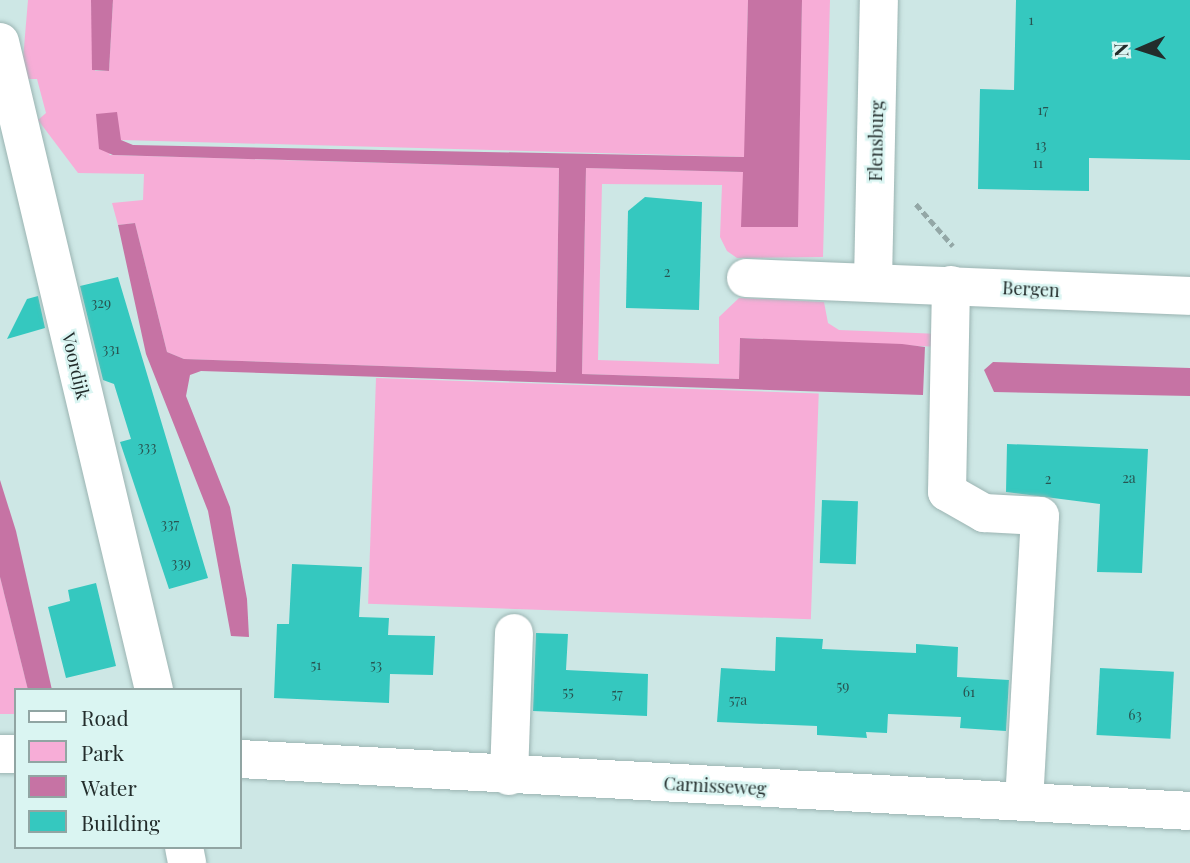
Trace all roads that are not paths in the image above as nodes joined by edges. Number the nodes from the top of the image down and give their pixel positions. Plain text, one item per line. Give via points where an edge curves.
1 (879, 0) edge
2 (0, 42) edge
3 (746, 278) dead end
4 (873, 281) junction
5 (951, 285) junction
6 (1190, 296) edge
7 (513, 633) dead end
8 (154, 688) edge
9 (242, 759) edge
10 (509, 776) junction
11 (1024, 802) junction
12 (1190, 811) edge

1 - 4 street, Flensburg
2 - 8 street, Voordijk
3 - 4 street, Bergen
4 - 5 street, Bergen
5 - 6 street, Bergen
5 - 11 street via 947,492 984,513 1040,516
7 - 10 street
9 - 10 street, Carnisseweg
10 - 11 street, Carnisseweg
11 - 12 street, Carnisseweg

